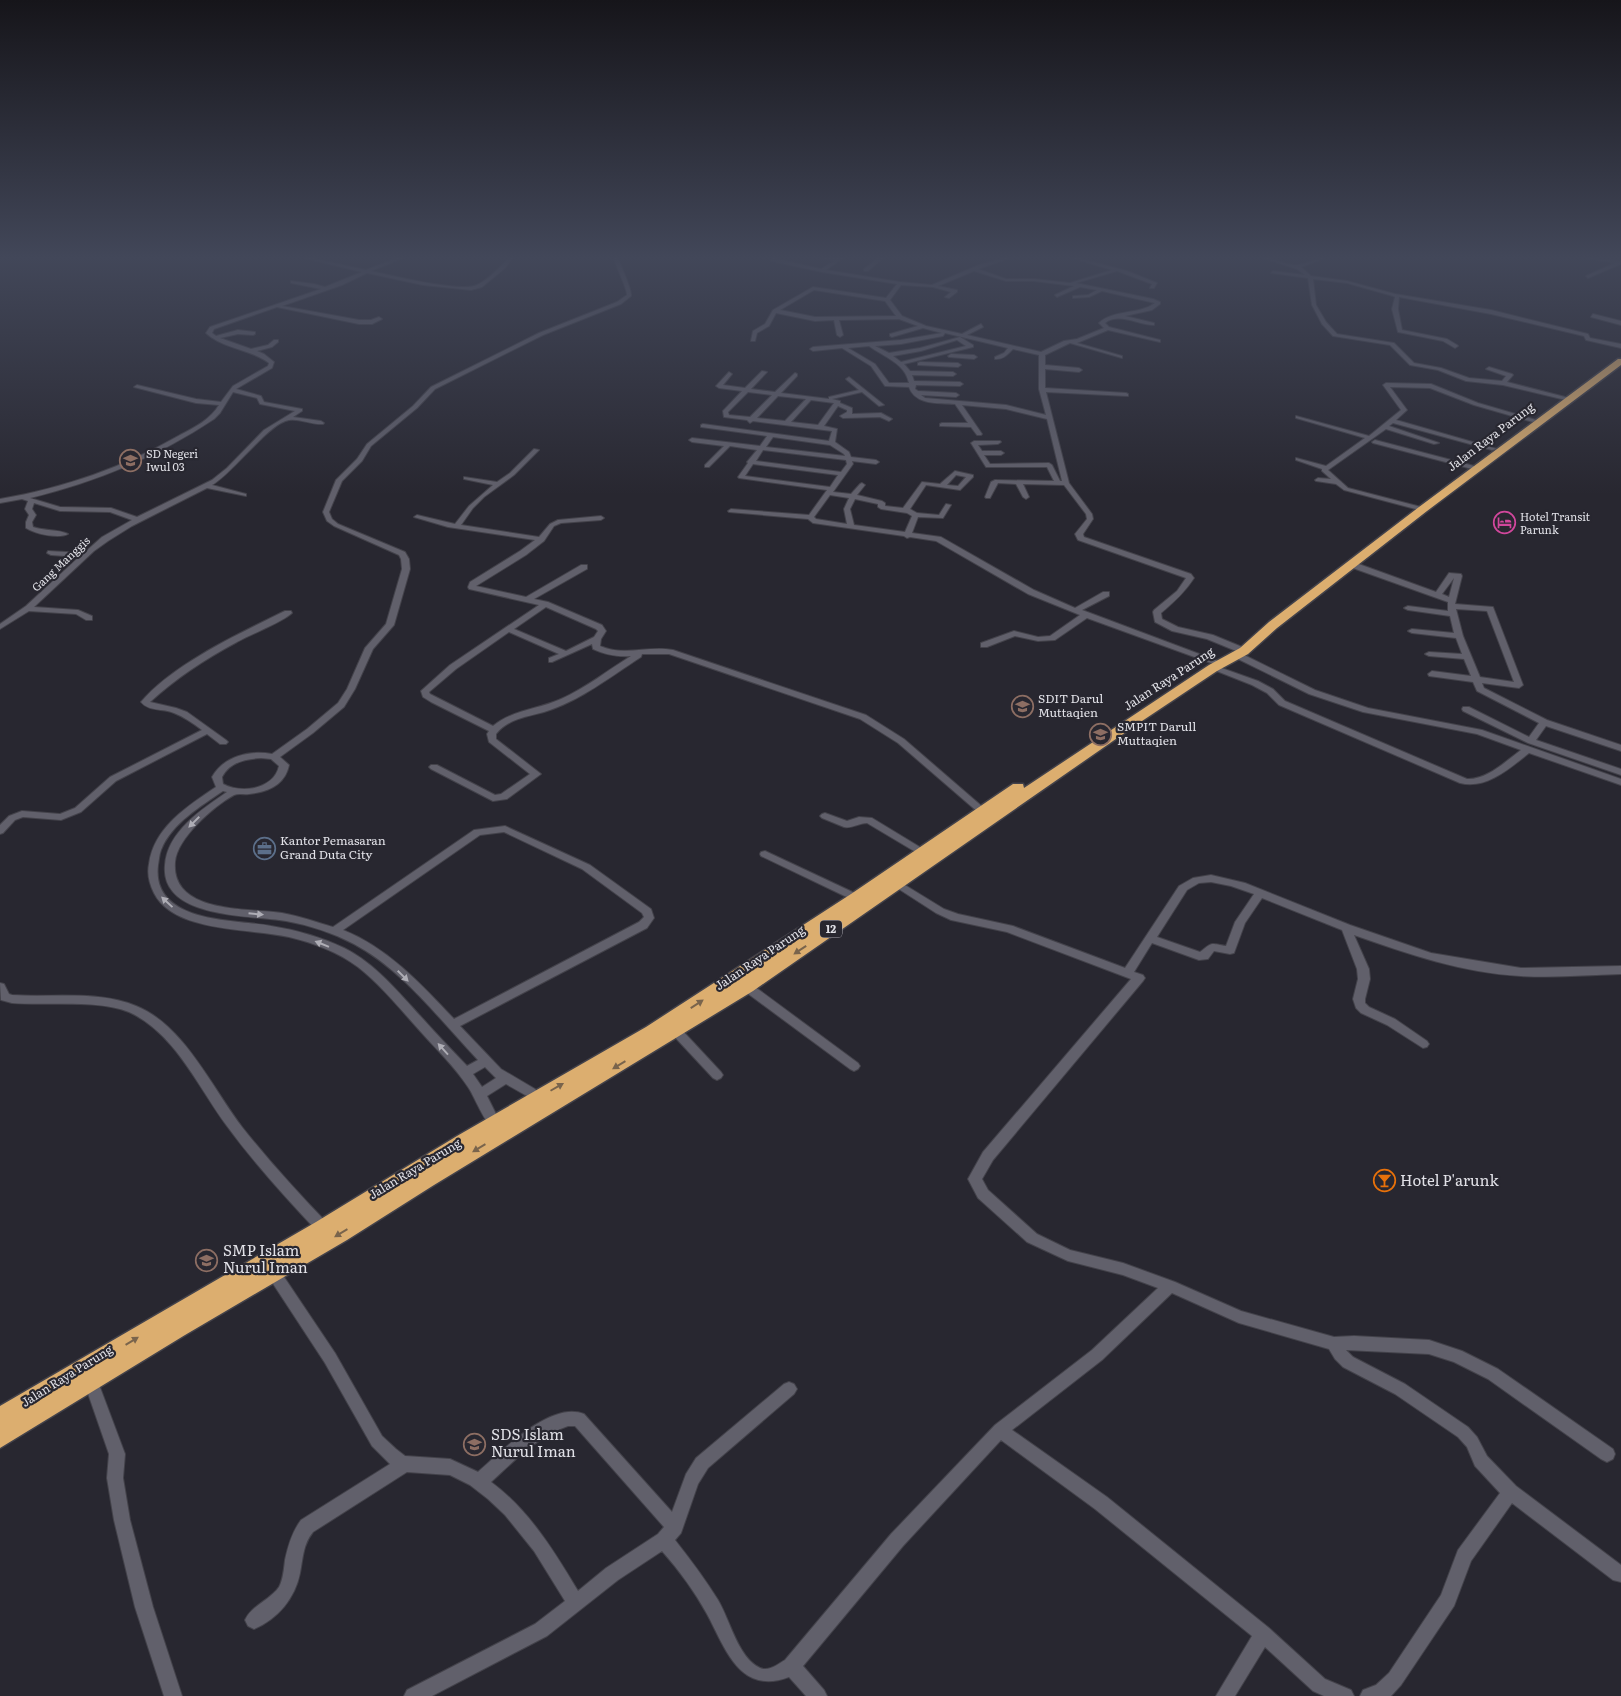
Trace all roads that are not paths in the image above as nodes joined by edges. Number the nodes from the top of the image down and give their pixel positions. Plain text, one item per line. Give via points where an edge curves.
1 (218, 337) edge
2 (537, 337) edge
3 (922, 337) edge
4 (963, 337) junction
5 (1087, 337) edge
6 (1140, 337) edge
7 (1351, 337) edge
8 (1431, 337) edge
9 (1587, 337) edge
10 (215, 338) joint
11 (276, 341) dead end
12 (1069, 342) junction
13 (1158, 342) dead end
14 (872, 346) junction
15 (1456, 346) dead end
16 (1621, 346) edge
17 (844, 347) junction
18 (1014, 348) junction
19 (812, 349) dead end
20 (251, 351) junction
21 (1042, 354) junction
22 (887, 355) junction
23 (940, 355) junction
24 (1621, 356) edge
25 (974, 357) dead end
26 (1120, 357) dead end
27 (997, 358) dead end
28 (1621, 361) edge
29 (902, 363) junction
30 (958, 365) dead end
31 (1043, 367) junction
32 (1489, 369) dead end
33 (1079, 370) dead end
34 (764, 372) dead end
35 (908, 373) junction
36 (728, 374) dead end
37 (953, 374) dead end
38 (795, 375) dead end
39 (849, 379) dead end
40 (1503, 383) junction
41 (912, 384) junction
42 (960, 384) dead end
43 (137, 387) dead end
44 (232, 390) junction
45 (1043, 390) junction
46 (748, 391) junction
47 (861, 391) junction
48 (915, 393) junction
49 (778, 394) junction
50 (956, 394) dead end
51 (1126, 394) dead end
52 (810, 398) junction
53 (1567, 398) junction
54 (828, 399) junction
55 (223, 404) junction
56 (837, 404) junction
57 (958, 404) junction
58 (881, 405) dead end
59 (826, 416) junction
60 (843, 416) junction
61 (1298, 417) dead end
62 (287, 418) junction
63 (1049, 418) junction
64 (752, 419) junction
65 (889, 419) dead end
66 (1533, 420) junction
67 (1392, 422) junction
68 (787, 423) junction
69 (321, 424) dead end
70 (942, 425) dead end
71 (971, 425) junction
72 (703, 426) dead end
73 (820, 427) junction
74 (1385, 427) junction
75 (741, 431) junction
76 (979, 434) dead end
77 (771, 435) junction
78 (692, 440) dead end
79 (1373, 440) junction
80 (998, 442) dead end
81 (832, 443) junction
82 (728, 445) junction
83 (760, 448) junction
84 (1494, 449) junction
85 (536, 450) dead end
86 (1001, 452) dead end
87 (980, 454) junction
88 (1420, 454) junction
89 (1298, 459) dead end
90 (850, 460) junction
91 (750, 462) junction
92 (876, 462) dead end
93 (707, 466) dead end
94 (1326, 468) junction
95 (1474, 468) junction
96 (844, 474) junction
97 (466, 478) dead end
98 (1318, 480) dead end
99 (1057, 481) junction
100 (1019, 482) junction
101 (1336, 482) junction
102 (498, 484) junction
103 (1066, 484) junction
104 (862, 485) dead end
105 (207, 486) junction
106 (942, 486) dead end
107 (830, 491) junction
108 (244, 496) dead end
109 (853, 496) junction
110 (988, 497) dead end
111 (1026, 497) dead end
112 (23, 498) junction
113 (32, 500) junction
114 (0, 502) edge
115 (948, 505) dead end
116 (1421, 508) junction
117 (731, 510) dead end
118 (906, 511) junction
119 (916, 515) junction
120 (417, 517) dead end
121 (811, 517) junction
122 (601, 518) dead end
123 (139, 520) junction
124 (457, 526) junction
125 (851, 528) junction
126 (64, 534) dead end
127 (907, 536) junction
128 (541, 539) junction
129 (51, 553) dead end
130 (84, 555) junction
131 (1353, 565) junction
132 (584, 566) dead end
133 (1106, 594) dead end
134 (1437, 596) junction
135 (528, 599) junction
136 (545, 604) junction
137 (1452, 607) junction
138 (1408, 608) dead end
139 (30, 609) junction
140 (1075, 611) junction
141 (288, 613) dead end
142 (1086, 615) junction
143 (89, 618) dead end
144 (0, 627) edge
145 (510, 630) junction
146 (1412, 631) dead end
147 (1459, 636) junction
148 (597, 639) junction
149 (984, 645) dead end
150 (645, 650) junction
151 (1240, 652) junction
152 (567, 654) junction
153 (1429, 654) dead end
154 (1467, 657) junction
155 (552, 660) dead end
156 (1214, 664) junction
157 (1432, 674) dead end
158 (1476, 680) junction
159 (1466, 709) dead end
160 (1544, 722) junction
161 (208, 730) junction
162 (493, 730) junction
163 (223, 742) dead end
164 (1529, 745) junction
165 (1621, 748) edge
166 (274, 756) junction
167 (434, 767) dead end
168 (1621, 772) edge
169 (1621, 782) edge
170 (228, 790) junction
171 (994, 808) junction
172 (826, 816) dead end
173 (0, 831) edge
174 (922, 852) junction
175 (765, 854) dead end
176 (896, 884) junction
177 (1260, 893) junction
178 (857, 898) junction
179 (218, 909) junction
180 (209, 922) junction
181 (1346, 928) junction
182 (335, 931) junction
183 (1151, 939) junction
184 (365, 945) junction
185 (350, 956) junction
186 (1621, 970) edge
187 (1127, 974) junction
188 (0, 987) edge
189 (747, 987) junction
190 (453, 1026) junction
191 (676, 1031) junction
192 (1423, 1044) dead end
193 (486, 1061) junction
194 (854, 1066) dead end
195 (465, 1073) junction
196 (717, 1075) dead end
197 (506, 1078) junction
198 (480, 1094) junction
199 (543, 1102) junction
200 (500, 1128) junction
201 (323, 1228) junction
202 (272, 1272) junction
203 (1170, 1286) junction
204 (1334, 1344) junction
205 (90, 1382) junction
206 (788, 1389) dead end
207 (33, 1408) junction
208 (0, 1419) edge
209 (1000, 1430) junction
210 (0, 1437) edge
211 (1607, 1454) dead end
212 (405, 1464) junction
213 (480, 1481) junction
214 (1510, 1492) junction
215 (670, 1534) junction
216 (1619, 1574) dead end
217 (576, 1603) junction
218 (254, 1620) dead end
219 (1263, 1634) junction
220 (791, 1666) junction
221 (173, 1696) edge
222 (413, 1696) edge
223 (818, 1696) edge
224 (1225, 1696) edge
225 (1345, 1696) edge
226 (1369, 1696) edge

1 - 10 street
2 - 166 street via 433,388 415,407 375,438 360,460 339,480 326,512 329,520 402,554 406,569 390,625 370,648 341,705
3 - 14 street
4 - 18 street
4 - 22 street
4 - 23 street via 971,346
5 - 12 street
6 - 13 street
7 - 40 street via 1392,344 1412,364 1436,368 1468,380
8 - 15 street
9 - 16 street
10 - 20 street
11 - 20 street
12 - 21 street
12 - 26 street
14 - 17 street
14 - 22 street
17 - 19 street
17 - 41 street via 873,364 887,385
18 - 21 street
18 - 27 street
20 - 44 street via 272,363
21 - 31 street
22 - 29 street
23 - 25 street
23 - 29 street
24 - 53 highway, Jalan Raya Parung / 12
28 - 53 highway, Jalan Raya Parung / 12
29 - 30 street
29 - 35 street
31 - 33 street
31 - 45 street
32 - 40 street via 1510,375
34 - 46 street
35 - 37 street
35 - 41 street
36 - 46 street via 719,386
38 - 49 street
39 - 47 street
40 - 53 street
41 - 42 street
41 - 48 street
43 - 55 street
44 - 55 street
44 - 62 street via 259,397 262,403 300,410
45 - 51 street
45 - 63 street
46 - 49 street
46 - 64 street via 725,414
47 - 54 street
47 - 58 street
48 - 50 street
48 - 57 street via 923,400
49 - 52 street
49 - 64 street
52 - 54 street
52 - 68 street
53 - 66 highway, Jalan Raya Parung / 12
53 - 95 highway, Jalan Raya Parung / 12
54 - 56 street via 838,400
55 - 112 street via 217,414 174,441 105,472
56 - 59 street
56 - 60 street via 850,409 850,413
57 - 63 street via 1013,408
57 - 71 street
59 - 60 street
59 - 73 street
60 - 65 street via 881,415
61 - 79 street
62 - 69 street
62 - 105 street, Gang Manggis via 263,434
63 - 103 street
64 - 68 street
64 - 75 street
66 - 67 street via 1476,404 1433,387 1390,384 1386,386 1404,410
66 - 84 highway, Jalan Raya Parung / 12
67 - 74 street
67 - 84 street
68 - 73 street
70 - 71 street
71 - 76 street
72 - 75 street
73 - 81 street via 835,430
74 - 79 street
74 - 88 street via 1436,443
75 - 77 street
77 - 81 street
77 - 83 street
78 - 82 street
79 - 88 street
79 - 94 street
80 - 87 street via 975,442
81 - 90 street via 847,453
82 - 83 street
82 - 93 street
83 - 90 street
83 - 91 street
84 - 95 highway, Jalan Raya Parung / 12
85 - 102 street
86 - 87 street
87 - 99 street via 988,466 1050,465
88 - 95 street
89 - 94 street
90 - 92 street
90 - 96 street
91 - 96 street
91 - 107 street via 741,477
94 - 101 street via 1324,470
95 - 116 highway, Jalan Raya Parung / 12
96 - 107 street
97 - 102 street
98 - 101 street
99 - 100 street
99 - 103 street
100 - 110 street via 994,482
100 - 111 street
101 - 116 street via 1346,489
102 - 124 street via 471,507
103 - 151 street via 1089,514 1090,519 1079,534 1081,538 1190,578 1174,599 1157,612 1158,620 1174,629 1210,637
104 - 109 street
105 - 108 street
105 - 123 street, Gang Manggis
106 - 118 street via 922,484
107 - 109 street
107 - 121 street
109 - 118 street via 880,502 883,508
109 - 125 street via 847,509
112 - 113 street
112 - 114 street
113 - 123 street via 60,509 110,510
113 - 126 street via 28,509 33,515 30,528
115 - 119 street via 941,516
116 - 131 highway, Jalan Raya Parung / 12
116 - 151 highway, Jalan Raya Parung / 12
117 - 121 street
118 - 119 street
119 - 127 street
120 - 124 street
121 - 125 street via 818,523
122 - 128 street via 560,521 552,525
123 - 130 street, Gang Manggis
124 - 128 street
125 - 127 street
127 - 140 street via 938,539 1024,588
128 - 135 street via 472,586 478,590
129 - 130 street
130 - 139 street, Gang Manggis
131 - 134 street
131 - 151 highway, Jalan Raya Parung / 12
132 - 135 street
133 - 140 street
134 - 137 street
134 - 137 street via 1452,575 1458,576
135 - 136 street
136 - 145 street
136 - 148 street via 600,628 602,631
137 - 138 street
137 - 147 street
137 - 158 street via 1490,609 1519,684
139 - 143 street via 78,612
139 - 144 street, Gang Manggis
140 - 142 street
141 - 161 street via 227,643 145,702 149,706 172,709 190,716
142 - 149 street via 1052,638 1038,639 1014,632
142 - 156 street
145 - 152 street
145 - 162 street via 453,667 425,691 434,700
146 - 147 street
147 - 154 street
148 - 150 street via 596,647 606,652 624,654
148 - 152 street
150 - 162 street via 560,704 518,715
150 - 171 street via 670,652 852,712 901,741
151 - 156 highway, Jalan Raya Parung / 12
151 - 164 street via 1312,692 1366,710 1464,728
152 - 155 street
153 - 154 street
154 - 158 street
156 - 164 street via 1255,682 1282,703 1471,782 1510,763
156 - 171 highway, Jalan Raya Parung / 12
157 - 158 street
158 - 160 street via 1480,689
159 - 164 street
160 - 164 street
160 - 165 street
161 - 163 street
161 - 173 street via 113,778 78,810 61,817 22,814 12,818
162 - 167 street via 492,740 536,774 504,797 493,798
164 - 168 street
164 - 169 street
166 - 170 street via 284,765 283,773 275,782 255,790
166 - 170 street via 254,755 227,765 217,777 217,782
170 -> 179 street via 180,837 172,852 169,868 174,884 183,895
180 -> 170 street via 167,904 158,892 152,872 155,852 165,834 198,804
171 - 174 highway, Jalan Raya Parung / 12
171 - 176 highway, Jalan Raya Parung / 12
172 - 174 street via 847,825 869,820
174 - 178 highway, Jalan Raya Parung / 12
175 - 178 street
176 - 187 street via 955,917 1009,929
176 -> 189 highway, Jalan Raya Parung / 12
177 - 181 street
177 - 183 street via 1224,880 1201,878 1191,882 1183,888
177 - 183 street via 1240,922 1230,950 1211,947 1204,956 1199,956
199 -> 178 highway, Jalan Raya Parung / 12
179 - 180 street
179 -> 182 street via 277,916
185 -> 180 street via 298,935
181 - 186 street via 1430,957 1483,967 1530,972
181 - 192 street via 1363,969 1360,1005
182 - 184 street
182 - 190 street via 477,832 505,829 586,867 647,911 649,918 644,925
183 - 187 street
184 - 185 street
184 -> 190 street via 394,967
195 -> 185 street via 376,976
187 - 203 street via 1139,978 988,1156 976,1179 983,1194 1032,1238 1068,1255 1123,1269
188 - 201 street via 5,997 12,999 113,1004 132,1008 151,1018 168,1035 285,1189
189 - 191 highway, Jalan Raya Parung / 12
189 - 194 street
190 - 193 street
191 - 196 street
191 -> 199 highway, Jalan Raya Parung / 12
193 - 195 street
193 - 197 street
195 - 198 street
197 - 198 street
197 - 199 street via 528,1089
198 - 200 street via 485,1108
199 - 200 highway, Jalan Raya Parung / 12
200 - 201 highway, Jalan Raya Parung / 12
200 -> 202 highway, Jalan Raya Parung / 12 via 340,1234
207 -> 201 highway, Jalan Raya Parung / 12
202 - 205 highway, Jalan Raya Parung / 12
202 - 212 street via 330,1358 377,1441
203 - 204 street via 1239,1317
203 - 209 street via 1085,1365
204 - 211 street via 1429,1347 1456,1356 1493,1374
204 - 214 street via 1348,1362 1400,1389 1463,1432 1481,1461
205 - 207 highway, Jalan Raya Parung / 12
205 - 221 street via 116,1454 115,1478 122,1520 144,1607
206 - 215 street via 702,1463
207 - 208 highway, Jalan Raya Parung / 12
207 - 210 highway, Jalan Raya Parung / 12
209 - 219 street via 1101,1503
209 - 220 street via 892,1547
212 - 213 street via 442,1464
212 - 218 street via 306,1526 300,1536 288,1588
213 - 215 street via 530,1438 574,1417 579,1419
213 - 217 street via 525,1526
214 - 216 street
214 - 226 street via 1464,1556 1448,1600 1412,1654 1381,1693
215 - 217 street
215 - 220 street via 736,1655 748,1670 766,1678
217 - 222 street via 541,1630
219 - 224 street
219 - 225 street via 1319,1685
220 - 223 street

